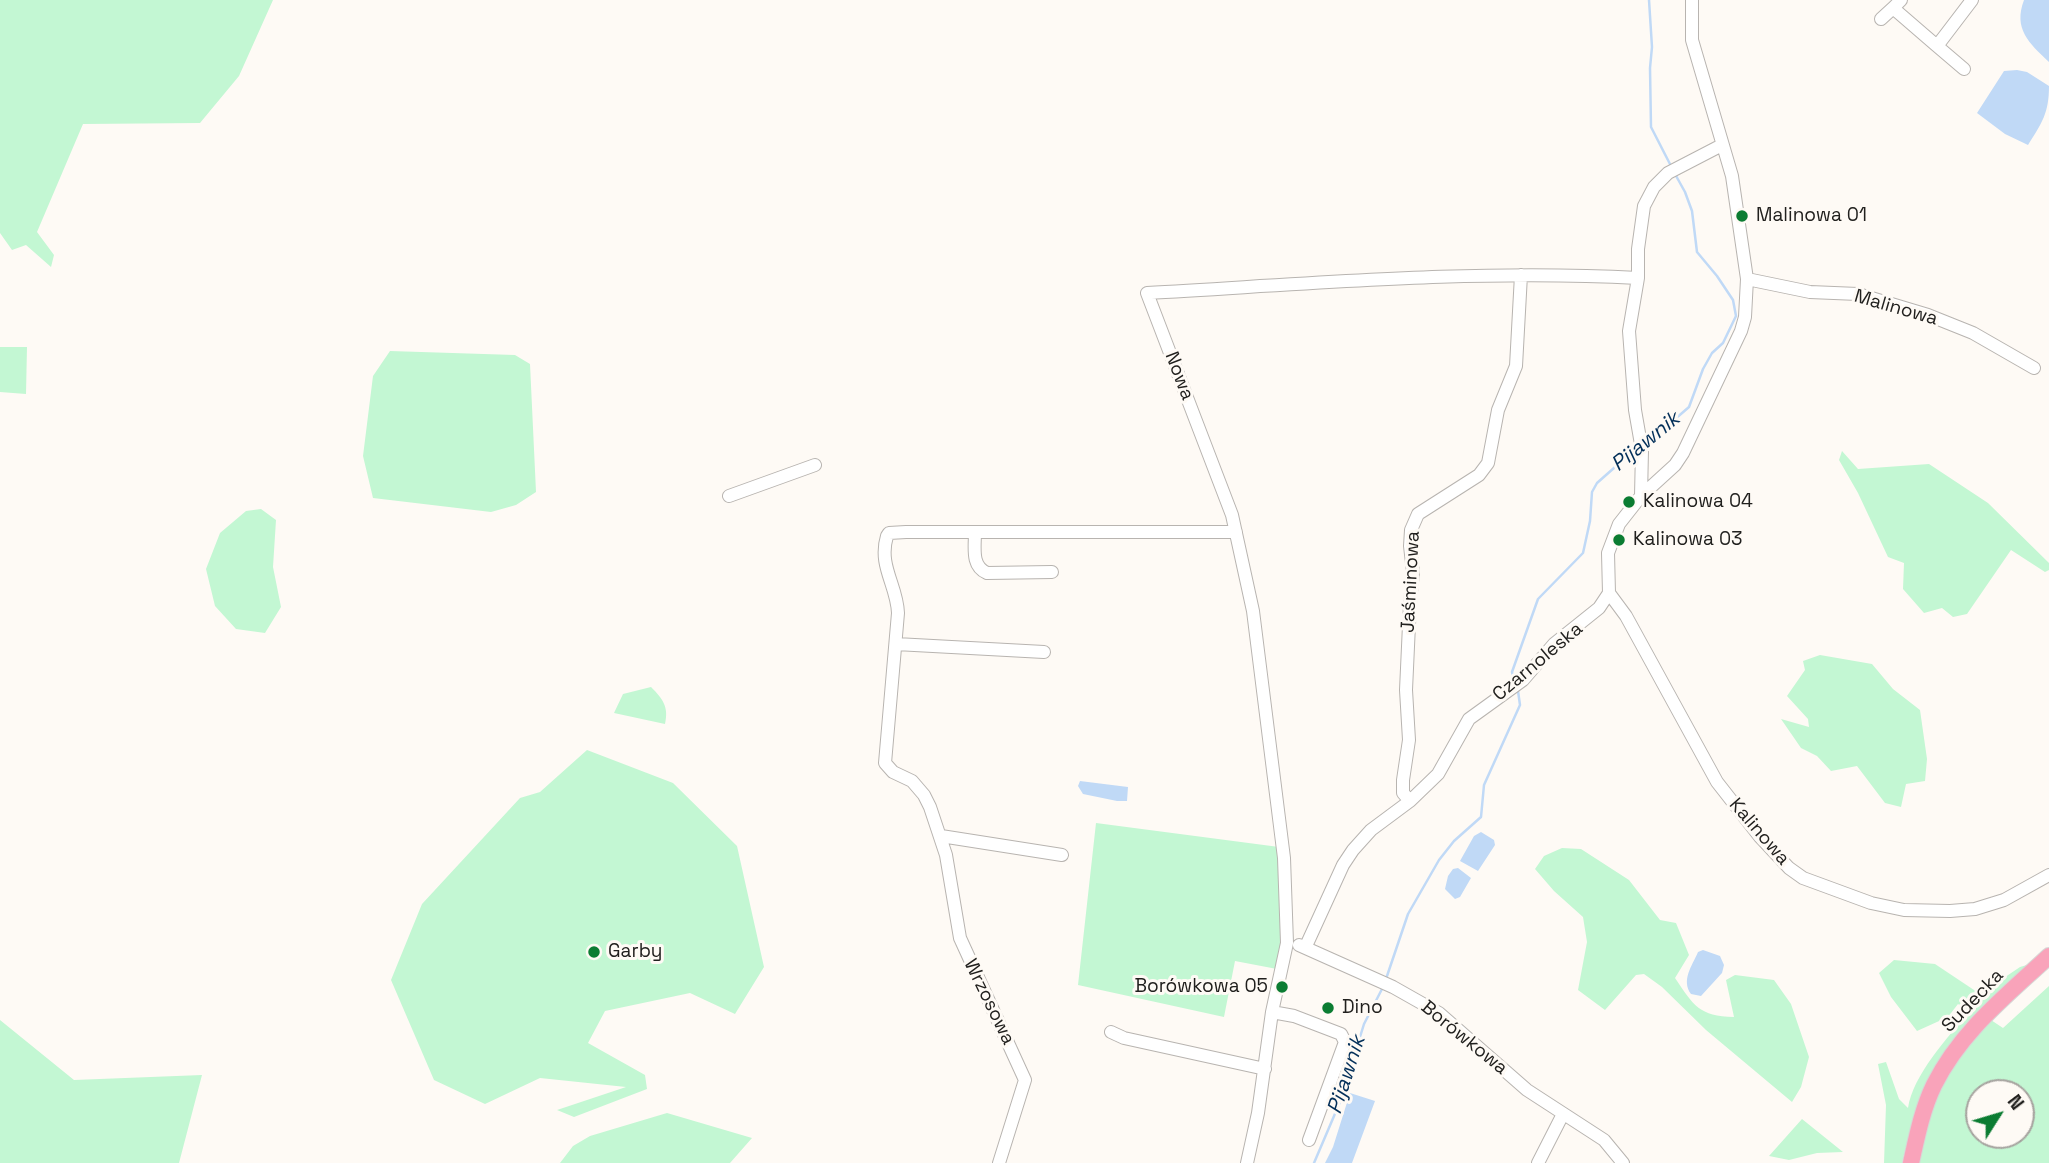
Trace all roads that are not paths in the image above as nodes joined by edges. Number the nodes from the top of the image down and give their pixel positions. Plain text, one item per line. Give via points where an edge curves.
1 (1692, 0) edge
2 (1972, 0) edge
3 (1897, 4) edge
4 (1881, 19) dead end
5 (1937, 46) junction
6 (1964, 69) dead end
7 (1722, 145) junction
8 (1521, 275) junction
9 (1638, 278) junction
10 (1747, 279) junction
11 (2034, 368) dead end
12 (815, 465) dead end
13 (729, 496) dead end
14 (1641, 496) junction
15 (975, 532) junction
16 (1236, 533) junction
17 (1052, 572) dead end
18 (1609, 593) junction
19 (896, 644) junction
20 (1044, 652) dead end
21 (1410, 801) junction
22 (941, 836) junction
23 (1062, 855) dead end
24 (2049, 874) edge
25 (1287, 943) junction
26 (1306, 946) junction
27 (2049, 956) edge
28 (1272, 1012) junction
29 (1111, 1032) dead end
30 (1265, 1069) junction
31 (1563, 1114) junction
32 (1309, 1140) dead end
33 (999, 1163) edge
34 (1247, 1163) edge
35 (1538, 1163) edge
36 (1623, 1163) edge
37 (1911, 1163) edge

1 - 7 street via 1692,40
2 - 5 street
3 - 4 street
3 - 5 street
5 - 6 street
7 - 9 street via 1673,170 1654,187 1644,206
7 - 10 street via 1732,176
8 - 9 street, Nowa
8 - 16 street, Nowa via 1147,293 1226,495
8 - 21 street, Jaśminowa via 1516,366 1498,410 1488,463 1479,475 1419,514 1412,530 1406,690 1409,740 1403,780 1403,793
9 - 14 street via 1629,331 1641,445
10 - 11 street, Malinowa via 1810,292 1858,294 1928,315 1973,333
10 - 14 street via 1741,331 1703,415 1675,465
12 - 13 street
14 - 18 street via 1619,524 1608,553
15 - 16 street, Wrzosowa
15 - 17 street via 979,570
15 - 19 street, Wrzosowa via 889,533 885,565 898,603
16 - 25 street, Nowa via 1253,611 1284,858
18 - 21 street, Czarnoleska via 1592,617 1554,644 1523,680 1469,719 1438,774
18 - 24 street, Kalinowa via 1717,782 1767,845 1803,878 1871,903 1904,910 1950,911 2004,900
19 - 20 street
19 - 22 street, Wrzosowa via 886,763 924,795
21 - 26 street, Czarnoleska via 1353,850
22 - 23 street
22 - 33 street, Wrzosowa via 960,938 1026,1080
25 - 26 street, Borówkowa
25 - 28 street
26 - 31 street, Borówkowa via 1439,1013 1527,1090
27 - 37 main road, Sudecka via 1987,1011 1949,1057 1921,1119
28 - 30 street
28 - 32 street via 1342,1034 1345,1042
29 - 30 street
30 - 34 street
31 - 35 street
31 - 36 street, Borówkowa via 1604,1140

